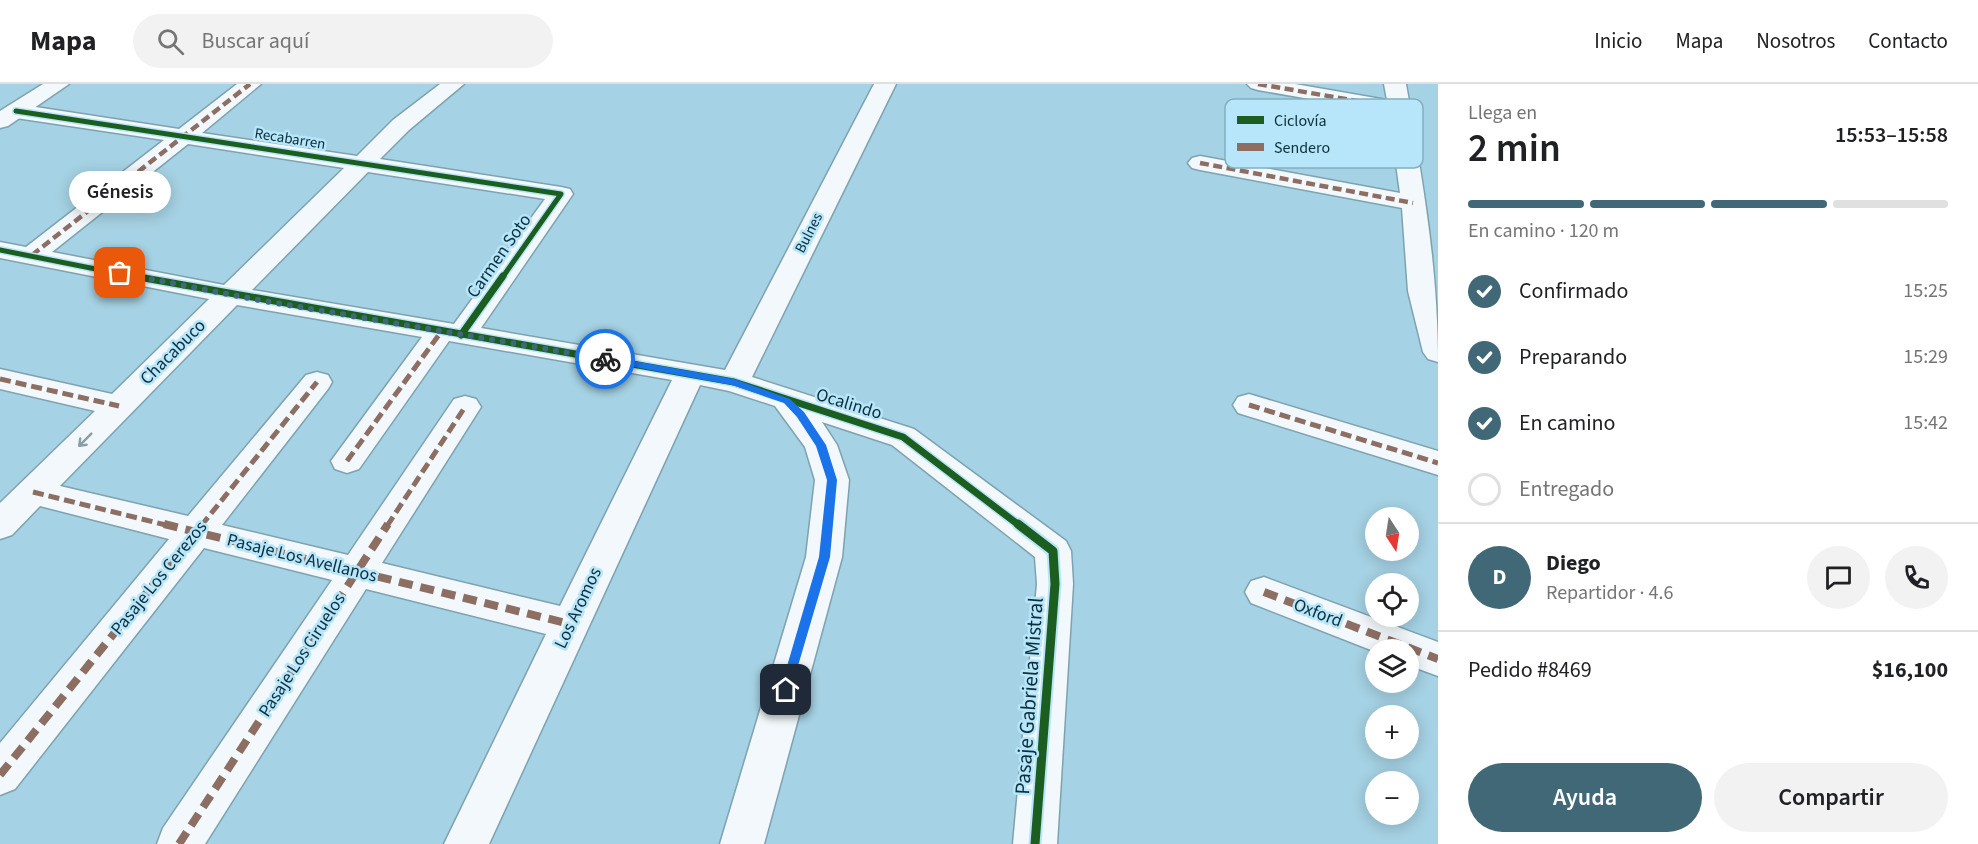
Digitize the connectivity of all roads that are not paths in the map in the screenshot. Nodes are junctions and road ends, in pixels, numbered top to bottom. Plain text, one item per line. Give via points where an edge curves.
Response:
1 (58, 84) edge
2 (250, 84) edge
3 (453, 84) edge
4 (885, 84) edge
5 (1258, 84) edge
6 (1397, 96) edge
7 (8, 116) edge
8 (184, 136) junction
9 (1200, 163) dead end
10 (363, 164) junction
11 (1225, 168) edge
12 (1227, 168) edge
13 (1408, 168) edge
14 (561, 194) joint
15 (1413, 203) junction
16 (1429, 240) edge
17 (0, 250) edge
18 (32, 255) junction
19 (230, 295) junction
20 (451, 334) junction
21 (1438, 352) edge
22 (690, 373) junction
23 (0, 379) edge
24 (317, 382) dead end
25 (734, 382) junction
26 (787, 401) junction
27 (1249, 405) dead end
28 (119, 406) junction
29 (465, 406) dead end
30 (347, 461) dead end
31 (1438, 463) edge
32 (33, 492) junction
33 (0, 525) edge
34 (195, 532) junction
35 (1053, 551) joint
36 (357, 571) junction
37 (1264, 592) dead end
38 (570, 624) junction
39 (1438, 659) edge
40 (0, 775) edge
41 (178, 844) edge
42 (466, 844) edge
43 (742, 844) edge
44 (1035, 844) edge

1 - 7 street
2 - 8 street
3 - 10 street, Chacabuco via 401,125
4 - 25 street, Bulnes
5 - 6 street
7 - 8 street, Recabarren
8 - 10 street, Recabarren
8 - 18 street
9 - 11 street
10 - 14 street, Recabarren
10 - 19 street, Chacabuco
12 - 15 street
13 - 15 street
14 - 20 street, Carmen Soto
15 - 16 street
16 - 21 street via 1422,291
17 - 18 street, Ocalindo
18 - 19 street, Ocalindo
19 - 20 street, Ocalindo
19 - 28 street, Chacabuco
20 - 22 street, Ocalindo
20 - 30 street, Carmen Soto
22 - 25 street, Ocalindo
22 - 38 street, Los Aromos
23 - 28 street
24 - 34 street, Pasaje Los Cerezos
25 - 26 street, Ocalindo
26 - 35 street, Ocalindo via 903,436
26 - 43 street via 801,414 821,445 832,480 824,557
27 - 31 street
28 -> 32 street, Chacabuco
29 - 36 street, Pasaje Los Ciruelos
32 - 33 street, Chacabuco
32 - 34 street, Pasaje Los Avellanos
34 - 36 street, Pasaje Los Avellanos
34 - 40 street, Pasaje Los Cerezos
35 - 44 street, Pasaje Gabriela Mistral via 1055,584
36 - 38 street, Pasaje Los Avellanos
36 - 41 street, Pasaje Los Ciruelos
37 - 39 street, Oxford
38 - 42 street, Los Aromos

